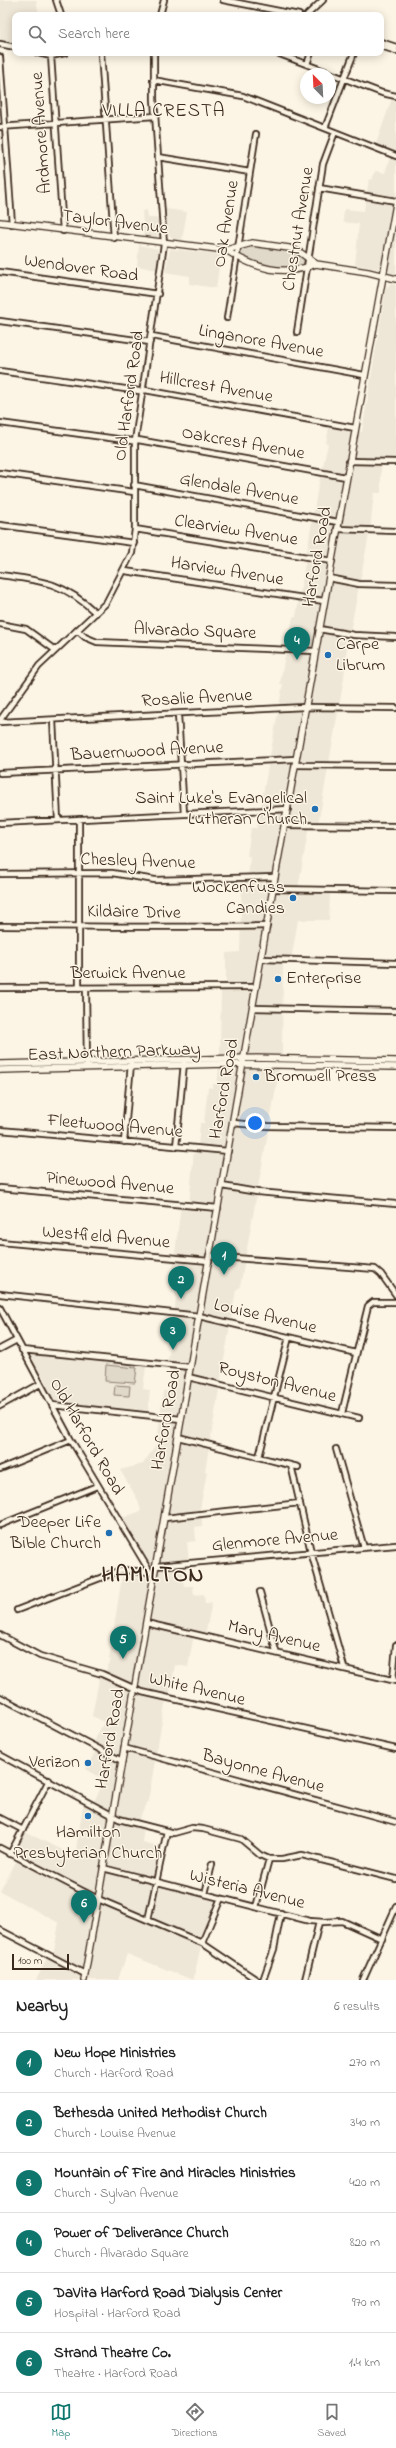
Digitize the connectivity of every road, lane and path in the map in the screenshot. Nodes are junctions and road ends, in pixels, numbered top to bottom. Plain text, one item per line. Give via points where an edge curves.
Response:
1 (56, 0) edge
2 (164, 0) edge
3 (223, 0) edge
4 (323, 0) edge
5 (60, 12) edge
6 (161, 12) edge
7 (284, 12) edge
8 (310, 12) edge
9 (384, 43) edge
10 (0, 44) edge
11 (12, 46) edge
12 (384, 47) edge
13 (396, 47) edge
14 (396, 51) edge
15 (50, 56) edge
16 (101, 56) edge
17 (154, 56) edge
18 (285, 56) edge
19 (310, 56) edge
20 (353, 56) edge
21 (0, 57) edge
22 (307, 64) junction
23 (344, 79) junction
24 (153, 80) junction
25 (396, 96) edge
26 (155, 116) junction
27 (106, 120) junction
28 (55, 123) junction
29 (2, 127) edge
30 (325, 128) junction
31 (335, 132) junction
32 (256, 134) dead end
33 (396, 156) edge
34 (158, 158) junction
35 (250, 172) junction
36 (319, 188) junction
37 (396, 201) edge
38 (396, 204) edge
39 (0, 222) edge
40 (394, 222) edge
41 (12, 224) junction
42 (63, 231) junction
43 (114, 238) junction
44 (164, 244) junction
45 (238, 247) junction
46 (226, 250) junction
47 (236, 257) junction
48 (309, 258) junction
49 (316, 264) junction
50 (307, 267) junction
51 (0, 272) edge
52 (382, 275) junction
53 (396, 279) edge
54 (158, 294) junction
55 (227, 318) dead end
56 (0, 321) edge
57 (297, 332) dead end
58 (152, 336) junction
59 (150, 342) junction
60 (0, 371) edge
61 (364, 376) junction
62 (142, 391) junction
63 (0, 423) edge
64 (355, 428) junction
65 (135, 441) junction
66 (349, 461) junction
67 (396, 462) edge
68 (0, 473) edge
69 (346, 477) junction
70 (134, 485) junction
71 (134, 492) junction
72 (338, 522) junction
73 (0, 525) edge
74 (135, 529) junction
75 (337, 529) junction
76 (396, 530) edge
77 (134, 543) junction
78 (332, 561) junction
79 (125, 571) junction
80 (0, 575) edge
81 (329, 578) junction
82 (396, 585) edge
83 (324, 601) junction
84 (96, 613) junction
85 (2, 624) edge
86 (0, 629) edge
87 (77, 630) junction
88 (319, 630) junction
89 (396, 637) edge
90 (55, 650) junction
91 (315, 651) junction
92 (306, 707) junction
93 (396, 708) edge
94 (178, 714) junction
95 (53, 720) junction
96 (0, 721) edge
97 (296, 759) junction
98 (181, 764) junction
99 (295, 765) junction
100 (396, 766) edge
101 (56, 770) junction
102 (0, 772) edge
103 (288, 809) junction
104 (184, 814) junction
105 (79, 819) junction
106 (58, 820) junction
107 (0, 823) edge
108 (285, 825) junction
109 (396, 826) edge
110 (0, 874) edge
111 (79, 874) junction
112 (275, 877) junction
113 (273, 889) junction
114 (396, 891) edge
115 (0, 926) edge
116 (79, 926) junction
117 (267, 926) junction
118 (262, 959) junction
119 (396, 963) edge
120 (0, 988) edge
121 (79, 988) junction
122 (86, 988) junction
123 (256, 988) junction
124 (253, 1008) junction
125 (396, 1011) edge
126 (244, 1061) junction
127 (396, 1061) edge
128 (184, 1062) junction
129 (340, 1063) junction
130 (0, 1064) edge
131 (131, 1064) junction
132 (87, 1066) junction
133 (396, 1067) edge
134 (0, 1070) edge
135 (233, 1123) junction
136 (396, 1128) edge
137 (0, 1130) edge
138 (124, 1142) junction
139 (176, 1147) junction
140 (228, 1151) junction
141 (222, 1186) junction
142 (0, 1188) edge
143 (396, 1204) edge
144 (218, 1208) junction
145 (0, 1242) edge
146 (209, 1258) junction
147 (0, 1294) edge
148 (396, 1295) edge
149 (396, 1302) edge
150 (0, 1308) edge
151 (199, 1316) junction
152 (289, 1337) junction
153 (17, 1340) junction
154 (0, 1349) edge
155 (22, 1350) junction
156 (356, 1354) junction
157 (190, 1367) junction
158 (188, 1376) junction
159 (40, 1384) junction
160 (275, 1397) junction
161 (52, 1405) junction
162 (0, 1406) edge
163 (342, 1413) junction
164 (359, 1418) dead end
165 (181, 1419) junction
166 (178, 1436) junction
167 (71, 1440) junction
168 (336, 1449) dead end
169 (259, 1457) junction
170 (291, 1465) junction
171 (298, 1467) dead end
172 (0, 1469) edge
173 (97, 1486) junction
174 (300, 1503) junction
175 (165, 1518) junction
176 (0, 1525) edge
177 (396, 1545) edge
178 (364, 1548) junction
179 (311, 1552) junction
180 (156, 1566) junction
181 (152, 1573) junction
182 (260, 1592) dead end
183 (17, 1610) dead end
184 (146, 1622) junction
185 (0, 1635) edge
186 (396, 1645) edge
187 (276, 1652) junction
188 (344, 1667) junction
189 (394, 1680) edge
190 (134, 1689) junction
191 (0, 1697) edge
192 (124, 1748) junction
193 (396, 1749) edge
194 (0, 1754) edge
195 (122, 1761) junction
196 (49, 1780) junction
197 (112, 1814) junction
198 (0, 1818) edge
199 (396, 1822) edge
200 (23, 1830) junction
201 (167, 1831) junction
202 (0, 1848) edge
203 (10, 1854) junction
204 (269, 1859) junction
205 (212, 1864) dead end
206 (103, 1868) junction
207 (396, 1879) edge
208 (156, 1882) junction
209 (205, 1894) junction
210 (221, 1898) junction
211 (98, 1899) junction
212 (256, 1907) junction
213 (396, 1907) edge
214 (281, 1913) junction
215 (148, 1920) junction
216 (319, 1922) junction
217 (0, 1930) edge
218 (382, 1939) junction
219 (202, 1943) junction
220 (85, 1977) edge
221 (257, 1980) edge
222 (263, 1980) edge
223 (305, 1980) edge
224 (363, 1980) edge

1 - 5 street
2 - 6 street
3 - 7 street
4 - 8 street
9 - 13 street
10 - 11 street
12 - 14 street
15 - 28 street, Ardmore Avenue
16 - 27 street
17 - 24 street, Old Harford Road
18 - 22 street
19 - 22 street
20 - 23 street
21 - 29 street
22 - 23 street
23 - 25 street
23 - 30 street
24 - 26 street, Old Harford Road
24 - 30 street via 243,96
26 - 27 street
26 - 34 street, Old Harford Road
27 - 28 street
27 - 43 street
28 - 29 street
28 - 42 street, Ardmore Avenue
29 - 41 street
30 - 31 street
31 - 33 street
31 - 36 street, Chestnut Avenue via 325,156
32 - 35 street, Oak Avenue
34 - 35 street
34 - 44 street, Old Harford Road
35 - 45 street, Oak Avenue
36 - 37 street
36 - 48 street, Chestnut Avenue
38 - 40 main road, Harford Road
39 - 41 main road, Taylor Avenue
40 - 52 main road, Harford Road
41 - 42 main road, Taylor Avenue
42 - 43 main road, Taylor Avenue
43 - 44 main road, Taylor Avenue
44 - 46 main road, Taylor Avenue
44 - 54 street, Old Harford Road
45 - 46 main road, Taylor Avenue
45 - 47 street, Oak Avenue
45 - 48 main road, Taylor Avenue via 252,243 289,248
46 - 47 main road, Taylor Avenue
47 - 50 main road, Taylor Avenue via 252,266 285,271
47 - 55 street, Oak Avenue
48 - 49 main road, Taylor Avenue
48 - 50 street, Chestnut Avenue
49 - 50 main road, Taylor Avenue
49 - 52 main road, Taylor Avenue
50 - 57 street, Chestnut Avenue
51 - 54 street, Wendover Road
52 - 53 main road, Taylor Avenue
52 - 61 main road, Harford Road
54 - 58 street, Old Harford Road
56 - 59 street
58 - 59 street, Old Harford Road
58 - 61 street, Linganore Avenue
59 - 62 street, Old Harford Road
60 - 62 street, Hillcrest Avenue
61 - 64 main road, Harford Road
62 - 64 street, Hillcrest Avenue
62 - 65 street, Old Harford Road
63 - 65 street, Oakcrest Avenue
64 - 66 main road, Harford Road
65 - 69 street, Oakcrest Avenue
65 - 70 street, Old Harford Road
66 - 67 street
66 - 69 main road, Harford Road
68 - 71 street
69 - 72 main road, Harford Road
70 - 71 street, Old Harford Road
70 - 72 street, Glendale Avenue
71 - 74 street, Old Harford Road
72 - 75 main road, Harford Road
73 - 77 street
74 - 77 street, Old Harford Road
74 - 78 street, Clearview Avenue
75 - 76 street
75 - 78 main road, Harford Road
77 - 79 street, Old Harford Road
78 - 81 main road, Harford Road
79 - 83 street, Harview Avenue
79 - 84 street, Old Harford Road via 109,598
80 - 84 street via 57,585 77,596
81 - 82 street via 359,584
81 - 83 main road, Harford Road
83 - 88 main road, Harford Road
84 - 87 street, Old Harford Road
85 - 86 street
85 - 90 street via 26,629
87 - 90 street, Old Harford Road
87 - 91 street, Alvarado Square via 88,639 102,642
88 - 89 street
88 - 91 main road, Harford Road
90 - 96 street, Old Harford Road via 30,676
91 - 92 main road, Harford Road
92 - 93 street, Rosalie Avenue
92 - 94 street, Rosalie Avenue
92 - 97 main road, Harford Road
94 - 95 street, Rosalie Avenue
94 - 98 street
95 - 96 street, Rosalie Avenue
95 - 101 street
97 - 98 street, Bauernwood Avenue
97 - 99 main road, Harford Road
98 - 101 street, Bauernwood Avenue
98 - 104 street
99 - 100 street
99 - 103 main road, Harford Road
101 - 102 street, Bauernwood Avenue
101 - 106 street
103 - 104 street
103 - 108 main road, Harford Road
104 - 105 street
105 - 106 street
105 - 111 street
106 - 107 street
108 - 109 street
108 - 112 main road, Harford Road
110 - 111 street, Chesley Avenue
111 - 112 street, Chesley Avenue via 112,873 155,880
111 - 116 street
112 - 113 main road, Harford Road
113 - 114 street
113 - 117 main road, Harford Road
115 - 116 street, Kildaire Drive
116 - 117 street, Kildaire Drive
116 - 121 street
117 - 118 main road, Harford Road
118 - 119 street
118 - 123 main road, Harford Road
120 - 121 street, Berwick Avenue
121 - 122 street, Berwick Avenue
122 - 123 street, Berwick Avenue
122 - 132 street
123 - 124 main road, Harford Road
124 - 125 street
124 - 126 main road, Harford Road
126 - 128 main road, East Northern Parkway
126 - 129 main road, East Northern Parkway
126 - 135 main road, Harford Road
127 - 129 main road, East Northern Parkway
128 - 131 main road, East Northern Parkway
128 - 139 street
129 - 133 main road, East Northern Parkway
130 - 132 main road, East Northern Parkway
131 - 132 main road, East Northern Parkway
131 - 138 street
132 - 134 main road, East Northern Parkway
135 - 136 street
135 - 140 main road, Harford Road
137 - 138 street, Fleetwood Avenue
138 - 139 street, Fleetwood Avenue
139 - 140 street, Fleetwood Avenue
140 - 141 main road, Harford Road
141 - 143 street via 257,1192
141 - 144 main road, Harford Road
142 - 144 street, Pinewood Avenue
144 - 146 main road, Harford Road
145 - 146 street, Westfield Avenue
146 - 148 street, Westfield Avenue via 372,1269 379,1271
146 - 151 main road, Harford Road
147 - 151 street, Louise Avenue
149 - 156 street via 373,1302 367,1308
150 - 153 street, Old Harford Road
151 - 152 street, Louise Avenue
151 - 157 main road, Harford Road
152 - 156 street, Louise Avenue
152 - 160 street
153 - 154 street
153 - 155 street, Old Harford Road
155 - 157 street
155 - 159 street, Old Harford Road
156 - 163 street
157 - 158 main road, Harford Road
158 - 160 street, Royston Avenue
158 - 165 main road, Harford Road
159 - 161 street, Old Harford Road
159 - 162 street
160 - 163 street, Royston Avenue
160 - 169 street
161 - 165 street
161 - 167 street, Old Harford Road
163 - 164 street, Royston Avenue
165 - 166 main road, Harford Road
166 - 169 street
166 - 175 main road, Harford Road
167 - 172 street
167 - 173 street, Old Harford Road
168 - 178 street
169 - 170 street
170 - 171 street
170 - 174 street
173 - 176 street
173 - 181 street, Old Harford Road
174 - 175 street
174 - 179 street
175 - 180 main road, Harford Road
177 - 178 street, Glenmore Avenue
178 - 179 street, Glenmore Avenue
179 - 180 street, Glenmore Avenue
179 - 188 street
180 - 181 main road, Harford Road
181 - 183 street via 121,1570
181 - 184 main road, Harford Road
182 - 187 street
184 - 187 street, Mary Avenue
184 - 190 main road, Harford Road
185 - 190 street, White Avenue via 40,1656 102,1674
186 - 189 street
187 - 188 street, Mary Avenue
188 - 189 street, Mary Avenue
190 - 192 main road, Harford Road
190 - 193 street, White Avenue
191 - 195 street
192 - 195 main road, Harford Road
192 - 199 street, Bayonne Avenue
194 - 196 street
195 - 197 main road, Harford Road
196 - 197 street
196 - 200 street
197 - 201 street via 119,1819
197 - 206 main road, Harford Road
198 - 200 street
200 - 203 street
201 - 204 street via 180,1833 195,1828 237,1837
201 - 208 street
202 - 203 street
203 - 211 street
204 - 207 street via 302,1855
204 - 212 street
205 - 209 street
206 - 208 street, Wisteria Avenue
206 - 211 main road, Harford Road
208 - 209 street, Wisteria Avenue
208 - 215 street
209 - 210 street, Wisteria Avenue
210 - 212 street, Wisteria Avenue
210 - 219 street
211 - 215 street
211 - 220 main road, Harford Road
212 - 214 street, Wisteria Avenue
213 - 218 street
214 - 216 street, Wisteria Avenue
214 - 222 street via 274,1949
215 - 219 street
216 - 218 street, Wisteria Avenue via 342,1921
216 - 223 street
217 - 220 street
218 - 224 street
219 - 221 street

